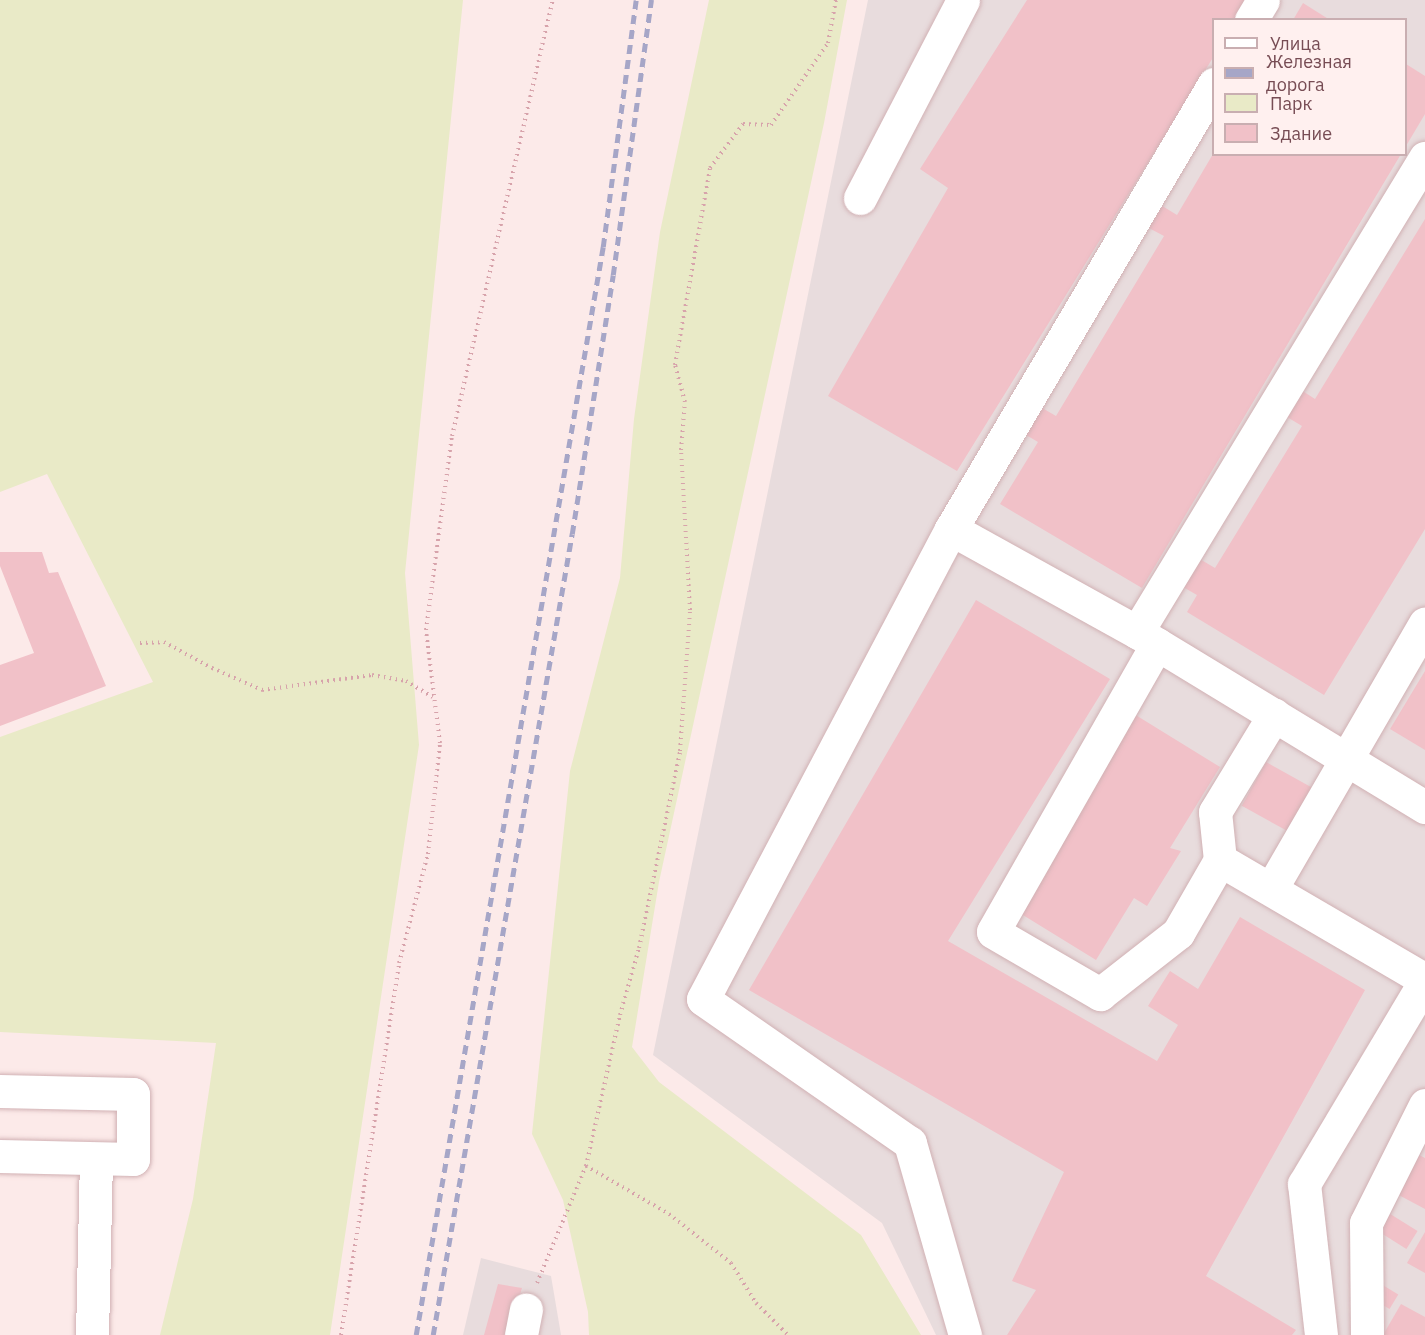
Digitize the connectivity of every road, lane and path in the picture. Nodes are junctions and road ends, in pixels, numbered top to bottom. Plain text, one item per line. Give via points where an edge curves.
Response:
1 (553, 0) edge
2 (836, 0) edge
3 (963, 0) edge
4 (1263, 0) edge
5 (1252, 18) edge
6 (1212, 87) edge
7 (1425, 158) edge
8 (860, 198) dead end
9 (951, 529) junction
10 (1425, 623) edge
11 (1147, 638) junction
12 (140, 644) dead end
13 (434, 697) junction
14 (1274, 715) junction
15 (1347, 759) junction
16 (1425, 807) edge
17 (1220, 860) junction
18 (1271, 889) junction
19 (1425, 981) edge
20 (0, 1091) edge
21 (1422, 1118) edge
22 (0, 1156) edge
23 (96, 1159) junction
24 (586, 1166) junction
25 (523, 1322) edge
26 (92, 1335) edge
27 (341, 1335) edge
28 (788, 1335) edge
29 (965, 1335) edge
30 (1321, 1335) edge
31 (1367, 1335) edge

1 - 13 path via 452,436 426,630
2 - 24 path via 828,43 771,125 743,124 710,168 675,365 686,402 681,450 690,610 680,751 639,948
3 - 8 lane
4 - 5 lane
6 - 9 lane
7 - 11 lane
9 - 11 lane
9 - 29 lane via 703,999 910,1143
10 - 15 lane
11 - 14 lane
11 - 17 lane via 993,932 1100,994 1178,933
12 - 13 path via 164,642 261,690 372,675 406,681
13 - 27 path via 440,743 428,854 399,963
14 - 15 lane
14 - 17 lane via 1215,812
15 - 16 lane
15 - 18 lane
17 - 18 lane
18 - 19 lane
19 - 30 lane via 1304,1184
20 - 23 lane via 133,1094 133,1159
21 - 31 lane via 1366,1223
22 - 23 lane
23 - 26 lane
24 - 25 path
24 - 28 path via 669,1214 731,1263 756,1304

